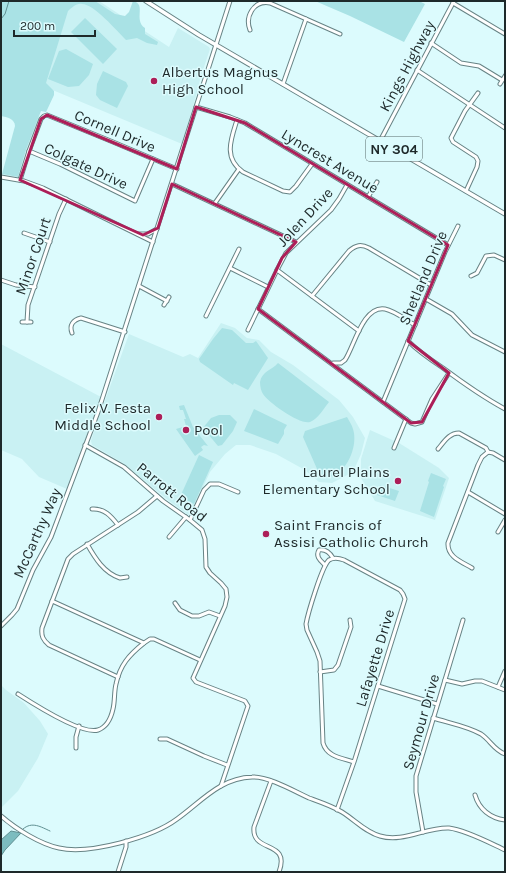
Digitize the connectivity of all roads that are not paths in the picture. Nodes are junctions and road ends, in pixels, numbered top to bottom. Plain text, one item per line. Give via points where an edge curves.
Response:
1 (146, 1) edge
2 (230, 1) edge
3 (454, 2) edge
4 (306, 19) junction
5 (250, 30) dead end
6 (340, 34) dead end
7 (505, 34) edge
8 (431, 44) junction
9 (216, 45) junction
10 (417, 70) junction
11 (505, 76) edge
12 (502, 80) junction
13 (283, 84) junction
14 (500, 84) dead end
15 (478, 93) dead end
16 (470, 104) junction
17 (196, 107) junction
18 (237, 120) junction
19 (505, 128) edge
20 (380, 140) junction
21 (28, 151) junction
22 (153, 159) junction
23 (312, 164) junction
24 (177, 169) junction
25 (239, 169) junction
26 (1, 177) edge
27 (20, 180) junction
28 (377, 182) dead end
29 (172, 184) junction
30 (347, 185) junction
31 (466, 191) junction
32 (368, 197) junction
33 (66, 199) junction
34 (215, 203) junction
35 (505, 214) edge
36 (458, 226) dead end
37 (158, 228) junction
38 (24, 234) dead end
39 (135, 234) junction
40 (50, 242) junction
41 (153, 242) junction
42 (296, 242) junction
43 (448, 245) junction
44 (239, 249) dead end
45 (505, 260) edge
46 (230, 268) junction
47 (276, 270) junction
48 (471, 276) dead end
49 (1, 280) edge
50 (431, 285) junction
51 (139, 286) junction
52 (35, 287) junction
53 (268, 287) junction
54 (312, 296) junction
55 (169, 297) dead end
56 (426, 299) junction
57 (166, 301) junction
58 (164, 305) dead end
59 (258, 309) junction
60 (206, 316) dead end
61 (22, 322) dead end
62 (27, 322) junction
63 (31, 322) dead end
64 (415, 325) junction
65 (248, 330) dead end
66 (359, 331) junction
67 (125, 332) junction
68 (72, 333) dead end
69 (408, 341) junction
70 (505, 352) edge
71 (331, 363) junction
72 (449, 373) junction
73 (383, 402) junction
74 (505, 409) edge
75 (406, 419) junction
76 (85, 445) junction
77 (394, 448) dead end
78 (438, 449) dead end
79 (488, 452) junction
80 (505, 460) edge
81 (238, 492) dead end
82 (468, 492) junction
83 (157, 496) junction
84 (92, 509) dead end
85 (505, 514) edge
86 (186, 517) junction
87 (190, 520) junction
88 (505, 520) edge
89 (118, 525) junction
90 (498, 532) dead end
91 (170, 538) dead end
92 (87, 544) junction
93 (333, 558) junction
94 (325, 565) junction
95 (472, 568) dead end
96 (127, 576) dead end
97 (52, 601) junction
98 (175, 603) dead end
99 (220, 616) junction
100 (350, 620) dead end
101 (463, 620) dead end
102 (2, 624) edge
103 (144, 642) junction
104 (200, 660) junction
105 (505, 671) edge
106 (320, 672) junction
107 (118, 677) junction
108 (445, 680) junction
109 (378, 686) junction
110 (498, 687) junction
111 (505, 690) edge
112 (18, 694) dead end
113 (437, 704) junction
114 (433, 718) junction
115 (79, 726) junction
116 (160, 739) dead end
117 (76, 748) dead end
118 (505, 754) edge
119 (354, 762) junction
120 (227, 764) junction
121 (271, 781) junction
122 (221, 786) junction
123 (475, 795) dead end
124 (337, 810) junction
125 (1, 816) edge
126 (505, 820) edge
127 (423, 832) junction
128 (126, 841) junction
129 (505, 850) edge
130 (118, 871) edge
131 (122, 872) edge
132 (279, 872) edge

1 - 9 main road, NY 304
2 - 9 street
3 - 7 street
3 - 8 street, Kings Highway
4 - 5 street via 268,2 261,2 252,9 248,22
4 - 6 street
4 - 13 street
8 - 10 street, Kings Highway
8 - 12 street via 461,63 479,66
9 - 13 main road, NY 304
9 - 17 street
10 - 16 street
10 - 20 street, Kings Highway
11 - 12 street
12 - 14 street
13 - 20 main road, NY 304
15 - 16 street
16 - 19 street
16 - 31 street via 451,138 478,161
17 - 18 street, Lyncrest Avenue
17 - 24 street
18 - 23 street, Lyncrest Avenue
18 - 25 street via 229,148
20 - 31 main road, NY 304
21 - 22 street, Cornell Drive via 41,119 49,116
21 - 22 street, Colgate Drive via 135,201
21 - 27 street
22 - 24 street, Cornell Drive
23 - 25 street via 290,192
23 - 30 street, Lyncrest Avenue
24 - 29 street
25 - 34 street
26 - 27 street
27 - 33 street
28 - 32 street
29 - 34 street
29 - 37 street
30 - 32 street, Lyncrest Avenue
30 - 42 street, Jolen Drive via 330,210
31 - 35 main road, NY 304
32 - 43 street, Lyncrest Avenue
33 - 39 street
33 - 40 street, Minor Court
34 - 42 street
36 - 43 street, Shetland Drive
37 - 39 street via 150,234
37 - 41 street
38 - 40 street
39 - 41 street
40 - 52 street, Minor Court
41 - 51 street
42 - 47 street, Jolen Drive
43 - 50 street, Shetland Drive
44 - 46 street
45 - 48 street via 494,255 486,256 477,273
46 - 53 street
46 - 60 street
47 - 53 street, Jolen Drive
47 - 54 street
49 - 52 street
50 - 54 street via 369,248 359,245 349,251
50 - 56 street, Shetland Drive
51 - 57 street
51 - 67 street
52 - 62 street, Minor Court
53 - 59 street, Jolen Drive
54 - 66 street
55 - 57 street
56 - 64 street, Shetland Drive
56 - 70 street via 452,314 472,335
57 - 58 street
59 - 65 street, Jolen Drive
59 - 71 street
61 - 62 street
62 - 63 street
64 - 66 street via 381,308 371,313
64 - 69 street, Shetland Drive
66 - 71 street via 345,360 341,363
67 - 68 street via 81,318 72,324
67 - 76 street
69 - 72 street, Shetland Drive
69 - 73 street
71 - 73 street
72 - 74 street, Shetland Drive
72 - 75 street via 432,399 422,422 415,424
73 - 75 street
75 - 77 street
76 - 83 street, Parrott Road via 124,467
76 - 102 street, McCarthy Way via 51,537 32,570 17,609
78 - 79 street via 450,435 459,433 486,448
79 - 80 street
79 - 82 street via 482,457
81 - 87 street via 219,484 210,484 204,490
82 - 85 street
82 - 95 street via 448,549 450,554
83 - 86 street, Parrott Road
83 - 89 street
84 - 89 street via 102,510
86 - 87 street, Parrott Road
86 - 91 street
87 - 99 street, Parrott Road via 204,534 207,569 227,592 227,600
88 - 90 street
89 - 92 street
92 - 96 street via 101,566 120,578
92 - 97 street via 68,560
93 - 94 street
93 - 94 street via 327,552 319,550 318,557
93 - 109 street, Lafayette Drive via 344,560 403,594 403,606
94 - 106 street via 306,624 318,652
97 - 103 street
97 - 107 street via 42,628 41,635 44,640 54,648
98 - 99 street via 180,610 192,616 209,612
99 - 104 street, Parrott Road
100 - 106 street via 351,627 338,665 334,670
101 - 108 street, Seymour Drive
103 - 104 street via 155,640
103 - 107 street via 125,660
104 - 120 street, Parrott Road via 193,676 194,680 247,703 247,711
105 - 110 street
106 - 119 street via 325,749 334,756
107 - 115 street via 107,724 96,731
108 - 110 street via 462,684 482,681
108 - 113 street, Seymour Drive
109 - 113 street
109 - 119 street, Lafayette Drive
110 - 111 street
112 - 115 street via 56,717
113 - 114 street, Seymour Drive
114 - 118 street via 475,731
114 - 127 street, Seymour Drive via 416,776
115 - 117 street
116 - 120 street
119 - 124 street, Lafayette Drive
120 - 122 street, Parrott Road
121 - 122 street via 251,777
121 - 124 street
121 - 132 street via 254,832 258,841 280,855 282,864
122 - 128 street via 206,794 170,824
123 - 126 street via 481,808
124 - 127 street via 380,836 400,838
125 - 128 street via 33,837 58,848 92,848
127 - 129 street via 450,828
128 - 130 street
130 - 131 street

